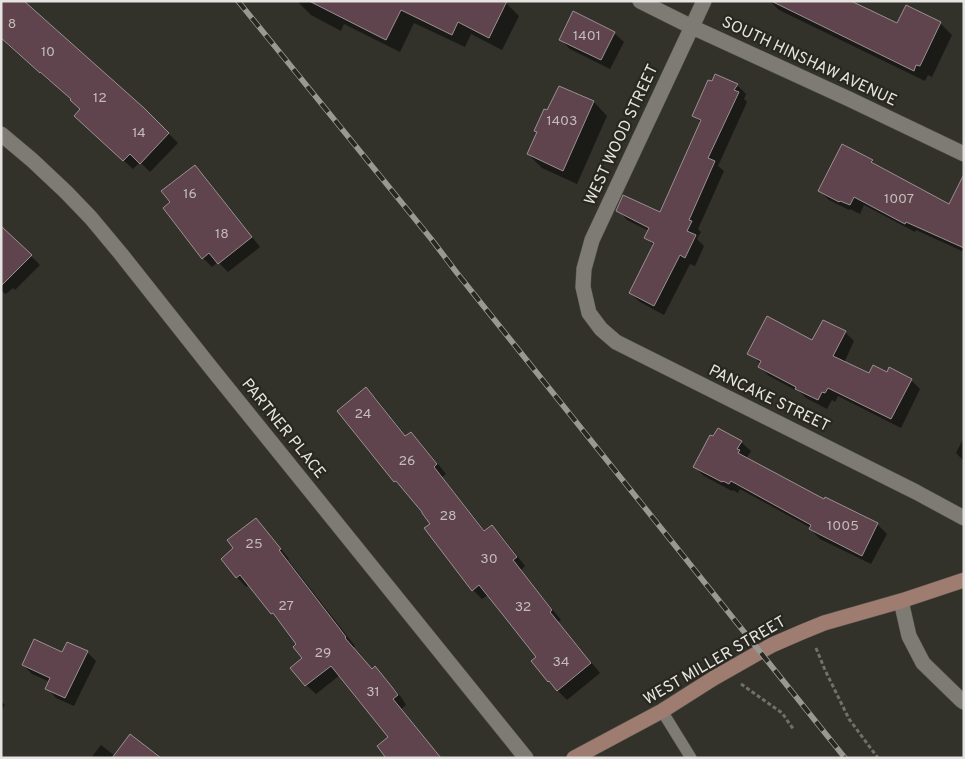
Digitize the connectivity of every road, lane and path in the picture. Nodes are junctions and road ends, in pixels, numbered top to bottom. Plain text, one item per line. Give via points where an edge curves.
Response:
1 (640, 1) edge
2 (704, 1) edge
3 (692, 27) junction
4 (1, 134) edge
5 (964, 154) edge
6 (583, 288) joint
7 (964, 518) edge
8 (964, 580) edge
9 (900, 601) junction
10 (809, 629) junction
11 (725, 672) junction
12 (964, 702) edge
13 (662, 712) junction
14 (794, 730) dead end
15 (526, 758) edge
16 (574, 758) edge
17 (691, 758) edge
18 (878, 758) edge

1 - 3 street, SOUTH HINSHAW AVENUE
2 - 3 street, WEST WOOD STREET
3 - 5 street, SOUTH HINSHAW AVENUE
3 - 6 street, WEST WOOD STREET via 592,240 584,269
4 - 15 street, PARTNER PLACE via 91,218
6 - 7 street, PANCAKE STREET via 589,313 616,342
8 - 9 street, WEST MILLER STREET
9 - 10 street, WEST MILLER STREET
9 - 12 street via 908,636 923,663
10 - 11 street, WEST MILLER STREET via 772,645
10 - 18 path via 849,719
11 - 13 street, WEST MILLER STREET
11 - 14 path via 782,714
13 - 16 street, WEST MILLER STREET
13 - 17 lane

